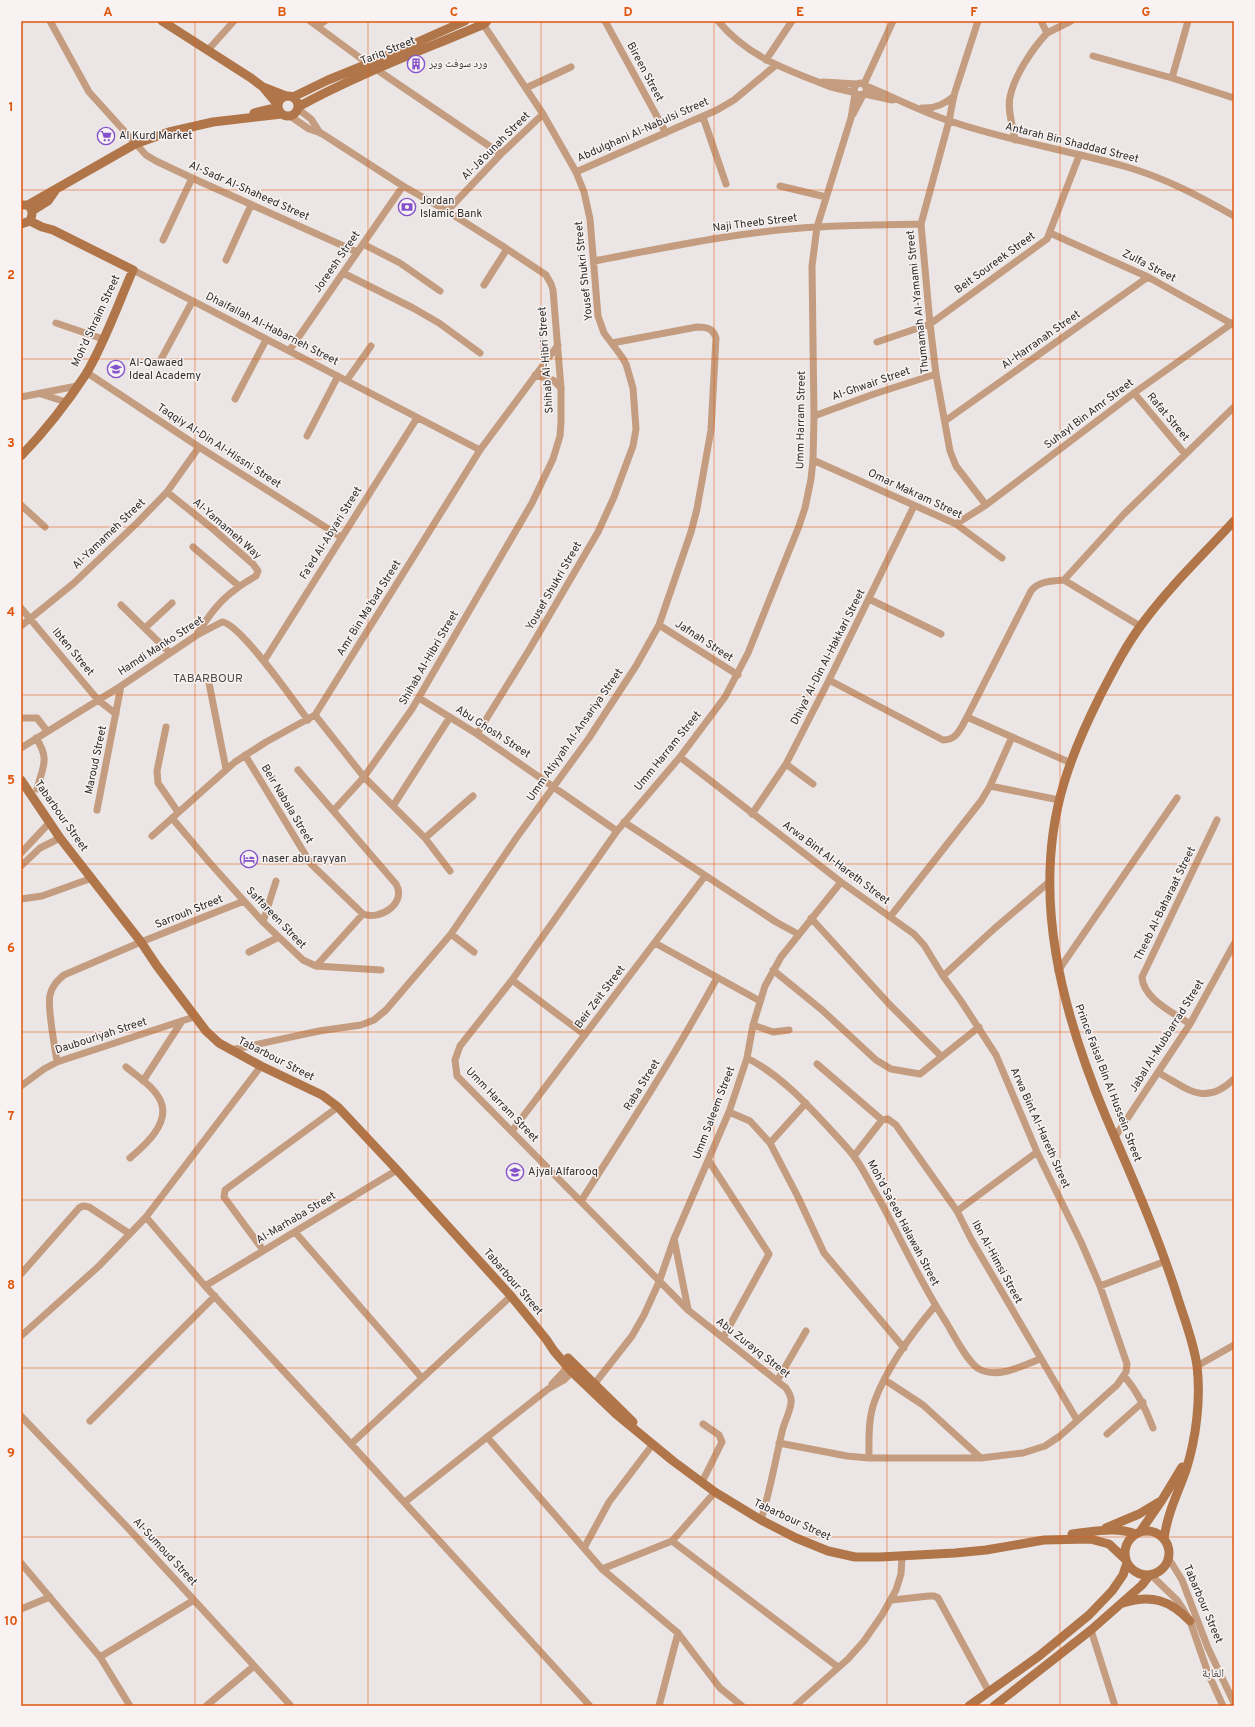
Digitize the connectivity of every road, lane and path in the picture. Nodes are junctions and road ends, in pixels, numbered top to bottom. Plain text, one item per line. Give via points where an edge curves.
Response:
1 (50, 21) edge
2 (162, 21) edge
3 (234, 21) edge
4 (310, 21) edge
5 (325, 21) edge
6 (465, 21) edge
7 (605, 21) edge
8 (718, 21) edge
9 (792, 21) edge
10 (893, 21) edge
11 (978, 21) edge
12 (1041, 21) edge
13 (1071, 21) edge
14 (1188, 21) edge
15 (484, 22) edge
16 (318, 26) junction
17 (1047, 33) junction
18 (208, 50) junction
19 (1092, 56) dead end
20 (766, 60) junction
21 (367, 63) junction
22 (776, 65) junction
23 (571, 67) dead end
24 (377, 69) junction
25 (1172, 78) junction
26 (819, 81) junction
27 (862, 85) junction
28 (263, 87) junction
29 (526, 88) junction
30 (855, 93) junction
31 (864, 94) junction
32 (954, 95) junction
33 (290, 97) junction
34 (1234, 98) edge
35 (900, 101) junction
36 (298, 108) junction
37 (918, 108) junction
38 (282, 110) junction
39 (544, 114) junction
40 (703, 117) junction
41 (851, 118) junction
42 (949, 121) junction
43 (320, 133) junction
44 (666, 133) junction
45 (1015, 140) junction
46 (135, 144) junction
47 (501, 154) junction
48 (1079, 156) junction
49 (576, 172) junction
50 (192, 178) junction
51 (726, 184) dead end
52 (403, 186) junction
53 (780, 186) dead end
54 (826, 197) junction
55 (251, 205) junction
56 (29, 211) edge
57 (447, 211) junction
58 (1234, 216) edge
59 (21, 224) edge
60 (921, 224) junction
61 (817, 227) junction
62 (1050, 233) junction
63 (163, 240) dead end
64 (363, 244) junction
65 (507, 249) junction
66 (357, 252) junction
67 (226, 260) dead end
68 (594, 262) junction
69 (133, 270) junction
70 (343, 273) junction
71 (1148, 277) junction
72 (484, 286) dead end
73 (440, 291) dead end
74 (192, 302) junction
75 (56, 323) dead end
76 (930, 324) junction
77 (1233, 324) edge
78 (103, 339) junction
79 (266, 340) junction
80 (876, 342) dead end
81 (612, 343) junction
82 (558, 345) junction
83 (371, 346) dead end
84 (288, 351) junction
85 (480, 353) dead end
86 (159, 363) dead end
87 (86, 372) junction
88 (936, 374) junction
89 (536, 375) junction
90 (338, 376) junction
91 (347, 380) junction
92 (77, 386) junction
93 (561, 388) junction
94 (1134, 393) junction
95 (40, 394) junction
96 (21, 397) edge
97 (235, 399) dead end
98 (66, 402) junction
99 (1234, 407) edge
100 (814, 416) junction
101 (416, 418) junction
102 (946, 421) junction
103 (307, 436) dead end
104 (199, 447) junction
105 (480, 450) junction
106 (1185, 454) junction
107 (21, 456) edge
108 (813, 460) junction
109 (167, 492) junction
110 (21, 505) edge
111 (986, 505) junction
112 (914, 506) junction
113 (1234, 521) edge
114 (956, 524) junction
115 (46, 527) dead end
116 (341, 537) junction
117 (193, 546) dead end
118 (1002, 558) dead end
119 (1064, 580) junction
120 (239, 586) junction
121 (869, 599) junction
122 (172, 603) dead end
123 (121, 605) dead end
124 (21, 608) edge
125 (30, 618) junction
126 (659, 625) junction
127 (21, 626) edge
128 (1140, 626) junction
129 (145, 628) junction
130 (940, 634) dead end
131 (197, 635) junction
132 (170, 653) junction
133 (264, 660) junction
134 (738, 675) junction
135 (829, 680) junction
136 (209, 683) dead end
137 (121, 686) junction
138 (419, 698) junction
139 (98, 700) junction
140 (116, 714) junction
141 (315, 715) junction
142 (450, 717) junction
143 (967, 717) junction
144 (21, 718) edge
145 (308, 720) junction
146 (166, 727) dead end
147 (47, 731) junction
148 (477, 734) junction
149 (1012, 737) junction
150 (36, 738) junction
151 (21, 748) edge
152 (245, 756) junction
153 (680, 757) junction
154 (1071, 763) junction
155 (786, 764) junction
156 (226, 769) junction
157 (298, 770) dead end
158 (364, 777) junction
159 (21, 780) edge
160 (813, 784) dead end
161 (554, 786) junction
162 (990, 786) junction
163 (37, 789) dead end
164 (473, 796) dead end
165 (1177, 798) dead end
166 (1059, 800) junction
167 (394, 806) junction
168 (97, 810) dead end
169 (334, 810) junction
170 (178, 812) junction
171 (752, 814) junction
172 (172, 818) junction
173 (1217, 820) dead end
174 (50, 822) junction
175 (624, 822) junction
176 (617, 831) junction
177 (152, 836) dead end
178 (60, 838) junction
179 (426, 838) junction
180 (21, 853) edge
181 (21, 866) edge
182 (450, 871) dead end
183 (705, 876) junction
184 (92, 878) junction
185 (276, 881) dead end
186 (841, 882) junction
187 (1048, 883) junction
188 (21, 899) edge
189 (244, 902) junction
190 (363, 914) junction
191 (890, 917) junction
192 (811, 918) junction
193 (263, 922) junction
194 (451, 934) junction
195 (798, 934) junction
196 (277, 938) junction
197 (142, 942) junction
198 (655, 943) junction
199 (1234, 944) edge
200 (249, 952) dead end
201 (474, 952) dead end
202 (316, 966) junction
203 (381, 970) dead end
204 (773, 970) junction
205 (1058, 971) junction
206 (943, 976) junction
207 (717, 978) junction
208 (512, 980) junction
209 (760, 1001) junction
210 (194, 1017) junction
211 (182, 1021) junction
212 (1190, 1024) junction
213 (753, 1025) junction
214 (979, 1027) junction
215 (789, 1030) dead end
216 (585, 1035) junction
217 (231, 1050) junction
218 (941, 1056) junction
219 (747, 1058) junction
220 (57, 1062) junction
221 (817, 1064) dead end
222 (261, 1066) junction
223 (126, 1067) dead end
224 (1159, 1072) junction
225 (1234, 1080) edge
226 (144, 1081) junction
227 (21, 1086) edge
228 (806, 1103) junction
229 (338, 1107) junction
230 (729, 1112) junction
231 (882, 1120) junction
232 (512, 1131) junction
233 (1115, 1137) junction
234 (770, 1143) junction
235 (1037, 1152) junction
236 (854, 1156) junction
237 (130, 1158) dead end
238 (708, 1161) junction
239 (397, 1170) junction
240 (581, 1201) junction
241 (957, 1211) junction
242 (146, 1217) junction
243 (295, 1232) junction
244 (130, 1234) junction
245 (674, 1239) junction
246 (263, 1250) junction
247 (1166, 1261) junction
248 (21, 1274) edge
249 (659, 1282) junction
250 (206, 1286) junction
251 (1100, 1286) junction
252 (215, 1296) junction
253 (511, 1296) junction
254 (935, 1306) junction
255 (688, 1310) junction
256 (806, 1331) dead end
257 (21, 1336) edge
258 (722, 1338) junction
259 (1234, 1345) edge
260 (904, 1348) junction
261 (1040, 1359) junction
262 (1197, 1366) junction
263 (572, 1367) junction
264 (1124, 1376) junction
265 (422, 1378) junction
266 (885, 1380) junction
267 (777, 1381) junction
268 (594, 1388) junction
269 (1143, 1402) junction
270 (21, 1416) edge
271 (1077, 1420) junction
272 (90, 1421) dead end
273 (702, 1424) dead end
274 (1153, 1428) dead end
275 (1108, 1434) dead end
276 (487, 1438) junction
277 (650, 1441) junction
278 (779, 1443) junction
279 (351, 1444) junction
280 (869, 1458) junction
281 (981, 1458) junction
282 (1189, 1458) junction
283 (702, 1482) junction
284 (715, 1492) junction
285 (1162, 1500) junction
286 (405, 1502) junction
287 (761, 1520) junction
288 (1100, 1530) junction
289 (1138, 1533) junction
290 (1164, 1539) junction
291 (1044, 1540) junction
292 (672, 1541) junction
293 (584, 1548) junction
294 (902, 1556) junction
295 (1169, 1559) junction
296 (1126, 1561) junction
297 (21, 1564) edge
298 (602, 1569) junction
299 (1150, 1575) junction
300 (50, 1597) junction
301 (194, 1600) junction
302 (892, 1600) junction
303 (1120, 1604) junction
304 (21, 1609) edge
305 (1190, 1621) junction
306 (1091, 1630) junction
307 (678, 1633) junction
308 (100, 1657) junction
309 (254, 1666) junction
310 (838, 1667) junction
311 (989, 1692) junction
312 (1234, 1703) edge
313 (130, 1706) edge
314 (206, 1706) edge
315 (290, 1706) edge
316 (590, 1706) edge
317 (659, 1706) edge
318 (742, 1706) edge
319 (795, 1706) edge
320 (969, 1706) edge
321 (994, 1706) edge
322 (1115, 1706) edge
323 (1223, 1706) edge

1 - 46 street, Al-Sadr Al-Shaheed Street via 89,92
2 - 18 street
3 - 18 street
4 - 16 street
5 - 16 street
6 - 21 street, Tariq Street
7 - 44 street, Bireen Street
8 - 20 street, Antarah Bin Shaddad Street via 734,39
9 - 20 street
10 - 27 street
11 - 32 street, Thumamah Al-Yamami Street
12 - 17 street
13 - 17 street
14 - 25 street
15 - 24 street, Tariq Street
15 - 29 street, Yousef Shukri Street
16 - 21 street
17 - 45 street via 1034,48 1011,92 1010,105
18 - 28 street
19 - 25 street
20 - 22 street, Antarah Bin Shaddad Street
21 - 24 street
21 - 33 street, Tariq Street
22 - 26 street, Antarah Bin Shaddad Street
22 - 40 street, Abdulghani Al-Nabulsi Street via 734,100
23 - 29 street
24 - 36 street, Tariq Street via 334,87
24 - 47 street
25 - 34 street
26 - 27 street, Antarah Bin Shaddad Street
26 - 30 street, Antarah Bin Shaddad Street
27 - 30 street, Umm Harram Street via 854,88
27 - 31 street via 866,92
27 - 35 street, Antarah Bin Shaddad Street
28 - 33 street
28 - 38 street
29 - 39 street, Yousef Shukri Street
30 - 31 street, Antarah Bin Shaddad Street
30 - 41 street, Umm Harram Street
31 - 35 street, Antarah Bin Shaddad Street
31 - 41 street, Umm Harram Street
32 - 37 street via 934,108
32 - 42 street, Thumamah Al-Yamami Street
33 - 36 street via 297,101
33 - 38 street via 281,99
35 - 37 street, Antarah Bin Shaddad Street
36 - 38 street via 294,115
36 - 43 street, Shihab Al-Hibri Street via 311,118
37 - 42 street, Antarah Bin Shaddad Street
38 - 43 street, Shihab Al-Hibri Street via 309,129
38 - 46 street via 191,126
39 - 47 street, Al-Ja’ounah Street
39 - 49 street, Yousef Shukri Street
40 - 44 street, Abdulghani Al-Nabulsi Street
40 - 51 street
41 - 54 street, Umm Harram Street
42 - 45 street, Antarah Bin Shaddad Street
42 - 60 street, Thumamah Al-Yamami Street
43 - 52 street, Shihab Al-Hibri Street
44 - 49 street, Abdulghani Al-Nabulsi Street
45 - 48 street, Antarah Bin Shaddad Street
46 - 50 street, Al-Sadr Al-Shaheed Street via 156,161
46 - 56 street via 56,191 48,202
47 - 57 street, Al-Ja’ounah Street
48 - 58 street, Antarah Bin Shaddad Street via 1126,167 1158,178 1188,190
48 - 62 street, Beit Soureek Street
49 - 68 street, Yousef Shukri Street via 589,211
50 - 55 street, Al-Sadr Al-Shaheed Street
50 - 63 street
52 - 57 street, Shihab Al-Hibri Street
52 - 64 street, Joreesh Street
53 - 54 street
54 - 61 street, Umm Harram Street
55 - 66 street, Al-Sadr Al-Shaheed Street
55 - 67 street
56 - 59 street
56 - 69 street, Dhaifallah Al-Habarneh Street via 54,230
57 - 65 street, Shihab Al-Hibri Street
60 - 61 street, Naji Theeb Street
60 - 76 street, Thumamah Al-Yamami Street
61 - 68 street, Naji Theeb Street via 692,243
61 - 100 street, Umm Harram Street via 812,266
62 - 71 street, Zulfa Street
62 - 76 street, Beit Soureek Street via 1045,240
64 - 66 street, Joreesh Street
64 - 73 street via 400,263
65 - 72 street
65 - 82 street, Shihab Al-Hibri Street via 549,279
66 - 70 street, Joreesh Street
68 - 81 street, Yousef Shukri Street via 598,316 602,329
69 - 74 street, Dhaifallah Al-Habarneh Street
69 - 78 street, Moh'd Shraim Street
70 - 84 street, Joreesh Street
70 - 85 street via 438,323
71 - 77 street, Zulfa Street
71 - 102 street, Al-Harranah Street
74 - 79 street, Dhaifallah Al-Habarneh Street
74 - 86 street
75 - 78 street
76 - 80 street, Beit Soureek Street
76 - 88 street, Thumamah Al-Yamami Street
77 - 94 street, Suhayl Bin Amr Street
78 - 87 street, Moh'd Shraim Street
79 - 84 street, Dhaifallah Al-Habarneh Street
79 - 97 street
81 - 126 street, Umm Atiyyah Al-Ansariya Street via 697,327 708,328 716,338 711,430 697,509
81 - 148 street, Yousef Shukri Street via 626,364 633,388 636,429 634,446 598,532
82 - 89 street, Amr Bin Ma’bad Street
82 - 93 street, Shihab Al-Hibri Street
83 - 91 street
84 - 90 street, Dhaifallah Al-Habarneh Street
87 - 92 street, Moh'd Shraim Street
87 - 104 street, Taqqiy Al-Din Al-Hissni Street
88 - 100 street, Al-Ghwair Street
88 - 102 street, Thumamah Al-Yamami Street
89 - 93 street via 554,380
89 - 105 street, Amr Bin Ma’bad Street
90 - 91 street, Dhaifallah Al-Habarneh Street
90 - 103 street
91 - 101 street, Dhaifallah Al-Habarneh Street
92 - 95 street
92 - 98 street, Moh'd Shraim Street
93 - 138 street, Shihab Al-Hibri Street via 560,436 548,471 509,545
94 - 106 street, Rafat Street
94 - 111 street, Suhayl Bin Amr Street
95 - 96 street
95 - 98 street
98 - 107 street, Moh'd Shraim Street
99 - 106 street
100 - 108 street, Umm Harram Street
101 - 105 street, Dhaifallah Al-Habarneh Street
101 - 116 street, Fa’ed Al-Abyari Street
102 - 111 street, Thumamah Al-Yamami Street via 954,462
104 - 109 street, Al-Yamameh Street
104 - 116 street, Taqqiy Al-Din Al-Hissni Street
105 - 141 street, Amr Bin Ma’bad Street
106 - 119 street via 1124,514
108 - 112 street, Omar Makram Street
108 - 134 street, Umm Harram Street via 808,494 799,526
109 - 120 street, Al-Yamameh Way via 256,568 256,576
109 - 125 street, Al-Yamameh Street via 74,583
110 - 115 street
111 - 114 street, Suhayl Bin Amr Street
112 - 114 street, Omar Makram Street
112 - 121 street, Dhiya’ Al-Din Al-Hakkari Street
113 - 128 street, Prince Faisal Bin Al Hussein Street
114 - 118 street, Omar Makram Street
116 - 133 street, Fa’ed Al-Abyari Street
117 - 120 street
119 - 128 street
119 - 143 street via 1040,584 1033,588
120 - 131 street, Al-Yamameh Way via 218,604
121 - 130 street
121 - 135 street, Dhiya’ Al-Din Al-Hakkari Street
122 - 129 street
123 - 129 street
124 - 125 street, Ibten Street
125 - 127 street, Al-Yamameh Street
125 - 139 street, Ibten Street
126 - 134 street, Jafnah Street
126 - 161 street, Umm Atiyyah Al-Ansariya Street via 610,708
128 - 154 street, Prince Faisal Bin Al Hussein Street via 1108,680
129 - 132 street
131 - 132 street, Hamdi Manko Street
131 - 133 street, Hamdi Manko Street via 219,622 226,622 232,625
132 - 137 street, Hamdi Manko Street
133 - 145 street, Hamdi Manko Street
134 - 153 street, Umm Harram Street via 725,697
135 - 143 street via 943,740 955,737
135 - 155 street, Dhiya’ Al-Din Al-Hakkari Street
136 - 156 street
137 - 139 street, Hamdi Manko Street
137 - 140 street, Maroud Street
138 - 142 street, Abu Ghosh Street
138 - 158 street, Shihab Al-Hibri Street
139 - 140 street, Maroud Street
139 - 147 street, Hamdi Manko Street
140 - 168 street, Maroud Street
141 - 145 street, Amr Bin Ma’bad Street
141 - 158 street
142 - 148 street, Abu Ghosh Street
142 - 167 street
143 - 149 street
144 - 147 street via 37,718
145 - 152 street, Amr Bin Ma’bad Street
146 - 170 street via 157,771 158,783
147 - 150 street, Hamdi Manko Street
148 - 161 street, Abu Ghosh Street
149 - 154 street
149 - 162 street
150 - 151 street, Hamdi Manko Street
150 - 163 street via 43,749 45,760
152 - 156 street, Amr Bin Ma’bad Street
152 - 190 street, Beir Nabala Street via 311,864
153 - 171 street, Arwa Bint Al-Hareth Street
153 - 175 street, Umm Harram Street
154 - 166 street, Prince Faisal Bin Al Hussein Street
155 - 160 street
155 - 171 street, Dhiya’ Al-Din Al-Hakkari Street
156 - 170 street, Amr Bin Ma’bad Street
157 - 169 street
158 - 167 street
158 - 169 street
159 - 174 street, Tabarbour Street
161 - 176 street, Abu Ghosh Street
161 - 194 street, Umm Atiyyah Al-Ansariya Street
162 - 166 street
162 - 191 street via 969,818
164 - 179 street
165 - 205 street
166 - 187 street, Prince Faisal Bin Al Hussein Street
167 - 179 street
169 - 190 street via 394,880 398,889 397,899 388,910 375,916
170 - 172 street, Amr Bin Ma’bad Street
171 - 186 street, Arwa Bint Al-Hareth Street
172 - 177 street, Amr Bin Ma’bad Street
172 - 189 street, Saffareen Street
173 - 212 street, Theeb Al-Baharaat Street via 1142,977 1144,988 1153,998
174 - 178 street, Tabarbour Street
174 - 180 street
175 - 176 street, Umm Harram Street
175 - 183 street
176 - 208 street, Umm Harram Street
178 - 181 street via 40,848
178 - 184 street, Tabarbour Street
179 - 182 street
183 - 195 street
183 - 198 street, Beir Zeit Street
184 - 188 street via 42,896
184 - 197 street, Tabarbour Street
185 - 193 street
186 - 191 street, Arwa Bint Al-Hareth Street
186 - 192 street, Umm Saleem Street
187 - 205 street, Prince Faisal Bin Al Hussein Street
187 - 206 street
189 - 193 street, Saffareen Street
189 - 197 street, Sarrouh Street
190 - 202 street
191 - 206 street, Arwa Bint Al-Hareth Street via 919,939
192 - 195 street, Umm Saleem Street
192 - 218 street via 889,1004
193 - 196 street, Saffareen Street
194 - 201 street
194 - 217 street, Umm Atiyyah Al-Ansariya Street via 386,1010 374,1020 360,1025 312,1032
195 - 204 street, Umm Saleem Street
196 - 200 street
196 - 202 street, Saffareen Street via 303,960
197 - 210 street, Tabarbour Street
197 - 220 street, Sarrouh Street via 64,975 57,981 49,999
198 - 207 street
198 - 216 street, Beir Zeit Street
199 - 212 street, Jabal Al-Mubbarrad Street
202 - 203 street
204 - 209 street, Umm Saleem Street
204 - 218 street via 891,1069 916,1074 924,1071
205 - 233 street, Prince Faisal Bin Al Hussein Street via 1071,1021
206 - 214 street, Arwa Bint Al-Hareth Street
207 - 209 street
207 - 240 street, Raba Street via 649,1096
208 - 216 street
208 - 232 street, Umm Harram Street via 456,1052 455,1066 457,1076
209 - 213 street, Umm Saleem Street
210 - 211 street, Daubouriyah Street
210 - 217 street, Tabarbour Street via 214,1039
211 - 220 street, Daubouriyah Street
211 - 226 street
212 - 224 street, Jabal Al-Mubbarrad Street
213 - 215 street via 773,1032
213 - 219 street, Umm Saleem Street
214 - 218 street
214 - 235 street, Arwa Bint Al-Hareth Street via 996,1056
216 - 232 street, Beir Zeit Street
217 - 222 street, Tabarbour Street
219 - 228 street, Moh’d Sa’eeb Halawah Street via 775,1075
219 - 230 street, Umm Saleem Street
220 - 227 street, Daubouriyah Street
221 - 231 street
222 - 229 street, Tabarbour Street via 322,1095
222 - 242 street
223 - 226 street
224 - 225 street via 1199,1094 1218,1092
224 - 233 street, Jabal Al-Mubbarrad Street
226 - 237 street via 161,1102 160,1123 146,1145
228 - 234 street
228 - 236 street, Moh’d Sa’eeb Halawah Street
229 - 239 street, Tabarbour Street
229 - 246 street via 225,1190 224,1197
230 - 234 street via 750,1121
230 - 238 street, Umm Saleem Street
231 - 236 street
231 - 241 street, Ibn Al-Himsi Street via 888,1119 896,1125
232 - 240 street, Umm Harram Street
233 - 247 street, Prince Faisal Bin Al Hussein Street
234 - 260 street via 824,1253
235 - 241 street
235 - 251 street, Arwa Bint Al-Hareth Street
236 - 254 street, Moh’d Sa’eeb Halawah Street
238 - 245 street, Umm Saleem Street
238 - 258 street via 769,1254
239 - 243 street, Al-Marhaba Street
239 - 253 street, Tabarbour Street
240 - 249 street, Umm Harram Street
241 - 261 street, Ibn Al-Himsi Street
242 - 244 street
242 - 250 street
243 - 246 street, Al-Marhaba Street
243 - 265 street
244 - 248 street via 89,1207 83,1206
244 - 257 street via 79,1285
245 - 249 street, Umm Saleem Street
245 - 255 street
246 - 250 street, Al-Marhaba Street
247 - 251 street
247 - 262 street, Prince Faisal Bin Al Hussein Street
249 - 255 street, Abu Zurayq Street
249 - 268 street, Umm Saleem Street via 632,1336 609,1371
250 - 252 street
251 - 264 street, Arwa Bint Al-Hareth Street via 1126,1359 1127,1369
252 - 272 street
252 - 279 street
253 - 263 street, Tabarbour Street
253 - 265 street
254 - 260 street
254 - 261 street, Moh’d Sa’eeb Halawah Street via 977,1368 995,1373
255 - 258 street, Abu Zurayq Street
256 - 267 street
258 - 267 street, Abu Zurayq Street
259 - 262 street
260 - 266 street
261 - 271 street, Ibn Al-Himsi Street
262 - 282 street, Prince Faisal Bin Al Hussein Street via 1197,1408
263 - 268 street, Tabarbour Street
263 - 276 street
264 - 269 street
264 - 271 street
265 - 279 street
266 - 280 street via 872,1410
266 - 281 street via 923,1405
267 - 278 street, Abu Zurayq Street via 786,1388 791,1400
268 - 277 street, Tabarbour Street via 621,1409
269 - 274 street
269 - 275 street
270 - 301 street, Al-Sumoud Street
271 - 281 street via 1052,1442 1038,1449 1023,1454
273 - 283 street via 719,1435 722,1442
276 - 286 street
276 - 293 street
277 - 283 street, Tabarbour Street
277 - 293 street via 609,1502
278 - 280 street
278 - 287 street, Abu Zurayq Street
279 - 286 street
280 - 281 street
282 - 285 street, Prince Faisal Bin Al Hussein Street
282 - 290 street, Prince Faisal Bin Al Hussein Street via 1168,1517
283 - 284 street, Tabarbour Street
284 - 287 street, Tabarbour Street
284 - 292 street
285 - 288 street via 1133,1517
285 - 289 street, Prince Faisal Bin Al Hussein Street
286 - 316 street
287 - 294 street, Tabarbour Street via 810,1544 838,1554 867,1558
288 - 289 street, Tabarbour Street
288 - 291 street, Tabarbour Street
289 - 290 street via 1153,1532
289 - 296 street via 1127,1545
290 - 295 street via 1169,1548
291 - 294 street, Tabarbour Street via 977,1551
291 - 296 street, Tabarbour Street via 1096,1540 1113,1546
292 - 298 street
292 - 310 street
293 - 298 street
294 - 302 street via 899,1582
295 - 299 street via 1162,1570
295 - 312 street, Tabarbour Street via 1185,1587 1208,1648
296 - 299 street via 1136,1573
296 - 311 street via 1123,1575 1089,1615
297 - 300 street
298 - 307 street
299 - 303 street
299 - 305 street, Tabarbour Street via 1177,1600
300 - 304 street
300 - 308 street
301 - 308 street
301 - 309 street, Al-Sumoud Street
302 - 310 street via 864,1641
302 - 311 street via 929,1596 938,1598
303 - 305 street via 1138,1600 1158,1600 1179,1610
303 - 306 street
305 - 323 street, Tabarbour Street via 1208,1673
306 - 321 street
306 - 322 street
307 - 317 street
307 - 318 street via 720,1688
308 - 313 street
309 - 314 street
309 - 315 street, Al-Sumoud Street
310 - 319 street
311 - 320 street

